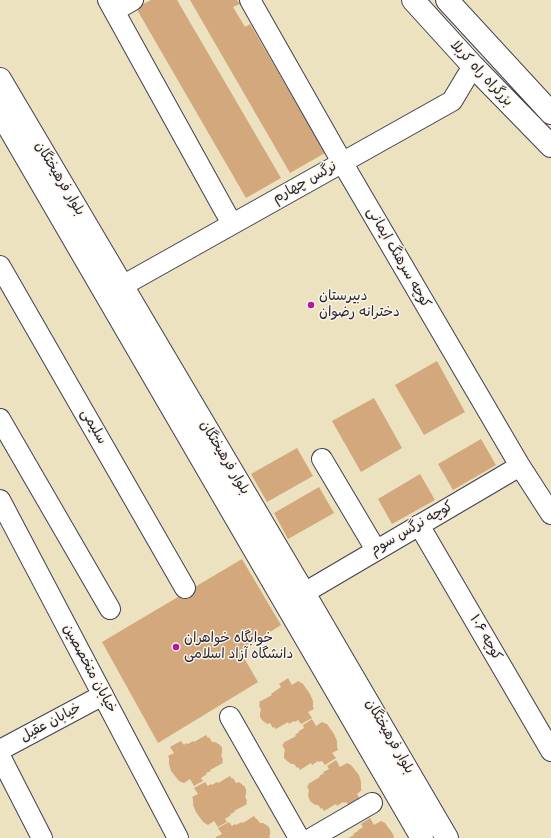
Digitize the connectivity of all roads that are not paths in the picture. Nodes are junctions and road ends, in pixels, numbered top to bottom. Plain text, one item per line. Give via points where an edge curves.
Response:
1 (133, 0) edge
2 (250, 0) edge
3 (413, 0) edge
4 (447, 0) edge
5 (111, 6) edge
6 (473, 66) junction
7 (0, 79) edge
8 (0, 112) edge
9 (551, 113) edge
10 (551, 146) edge
11 (342, 162) junction
12 (232, 224) junction
13 (0, 266) edge
14 (122, 286) junction
15 (7, 293) edge
16 (0, 419) edge
17 (322, 459) dead end
18 (520, 466) junction
19 (0, 500) edge
20 (551, 514) edge
21 (419, 525) junction
22 (376, 550) junction
23 (185, 588) dead end
24 (304, 593) junction
25 (110, 609) dead end
26 (103, 695) junction
27 (230, 717) dead end
28 (0, 750) edge
29 (551, 752) edge
30 (0, 756) edge
31 (372, 803) dead end
32 (42, 838) edge
33 (178, 838) edge
34 (299, 838) edge
35 (312, 838) edge
36 (422, 838) edge
37 (447, 838) edge

1 - 5 street
2 - 11 street, کوچه سرهنگ ایمانی
3 - 6 main road, بزرگراه راه کربلا
4 - 9 main road, بزرگراه راه کربلا
5 - 12 street
6 - 10 main road, بزرگراه راه کربلا
6 - 11 street, نرگس چهارم via 452,100
7 - 14 main road, بلوار فرهیختگان
8 - 36 main road, بلوار فرهیختگان
11 - 12 street, نرگس چهارم
11 - 18 street, کوچه سرهنگ ایمانی
12 - 14 street, نرگس چهارم
13 - 15 street, سلیمی
14 - 24 main road, بلوار فرهیختگان
15 - 23 street, سلیمی
16 - 25 street
17 - 22 street
18 - 20 street, کوچه سرهنگ ایمانی
18 - 21 street, کوچه نرگس سوم
19 - 26 street, خیابان متخصصین
21 - 22 street, کوچه نرگس سوم
21 - 29 street, کوچه ۱۰۶
22 - 24 street, کوچه نرگس سوم
24 - 37 main road, بلوار فرهیختگان
26 - 28 street, خیابان عقیل
26 - 33 street, خیابان متخصصین
27 - 34 street
30 - 32 street
31 - 35 street

